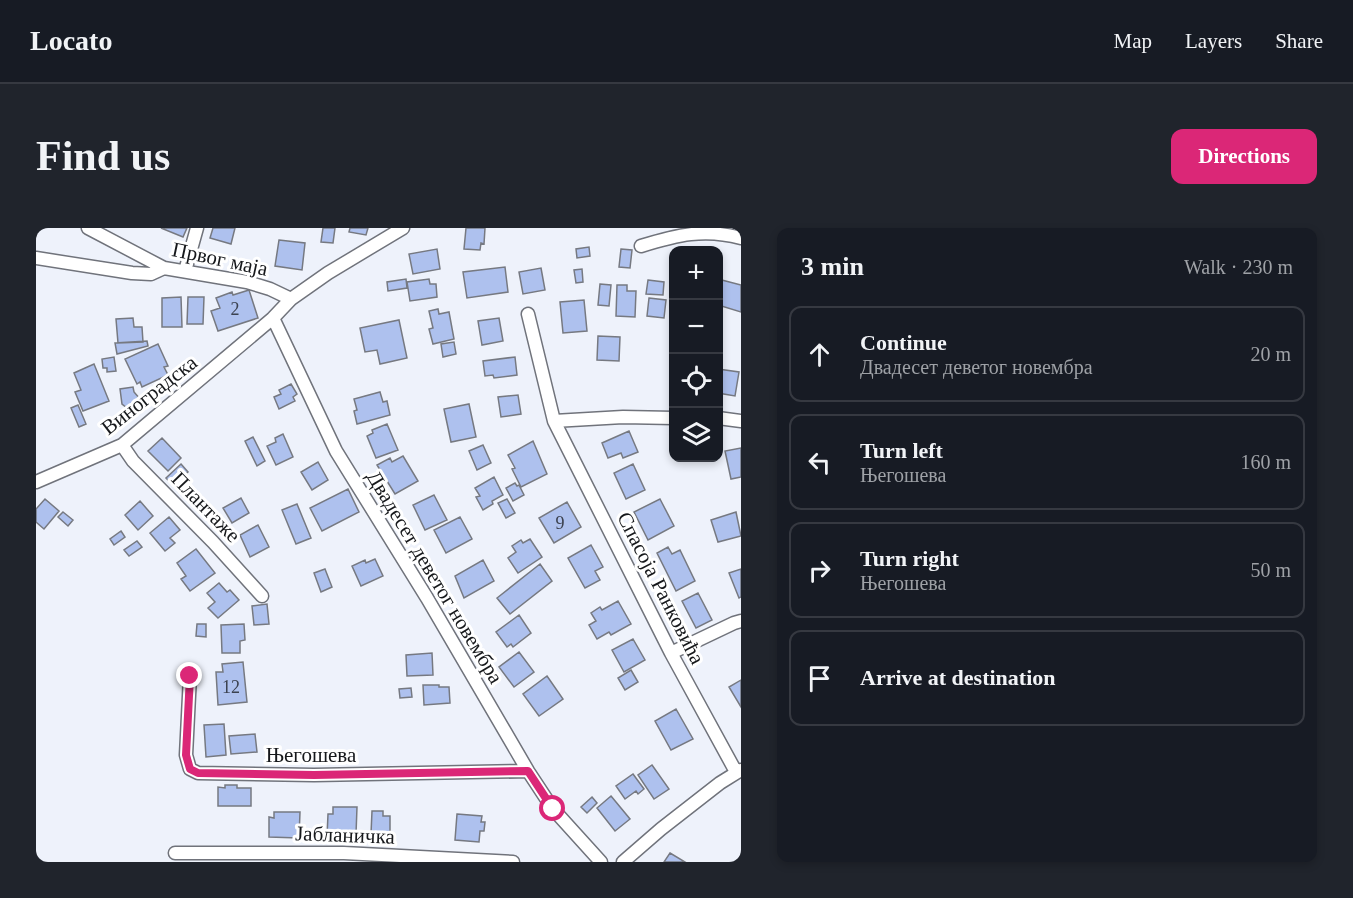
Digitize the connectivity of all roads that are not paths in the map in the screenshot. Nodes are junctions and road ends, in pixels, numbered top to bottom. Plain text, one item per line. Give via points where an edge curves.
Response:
1 (88, 228) edge
2 (197, 228) edge
3 (403, 228) edge
4 (741, 238) edge
5 (641, 246) dead end
6 (36, 258) edge
7 (164, 268) junction
8 (185, 271) junction
9 (291, 299) junction
10 (528, 314) dead end
11 (273, 318) junction
12 (669, 417) edge
13 (723, 419) edge
14 (554, 421) junction
15 (741, 421) edge
16 (122, 445) junction
17 (36, 482) edge
18 (262, 596) dead end
19 (741, 621) edge
20 (671, 653) junction
21 (190, 676) dead end
22 (528, 771) junction
23 (739, 771) edge
24 (175, 853) dead end
25 (599, 861) edge
26 (513, 862) edge
27 (623, 862) edge

1 - 7 street, Првог маја
2 - 8 street
3 - 9 street, Првог маја
4 - 5 street via 720,232 682,234
6 - 7 street via 132,273 151,274
7 - 8 street, Првог маја
8 - 9 street, Првог маја via 247,282
9 - 11 street
10 - 14 street, Спасоја Ранковића
11 - 16 street, Виноградска
11 - 22 street, Двадесет деветог новембра via 336,451
12 - 14 street
13 - 15 street
14 - 20 street, Спасоја Ранковића
16 - 17 street, Виноградска
16 - 18 street, Плантаже
19 - 20 street
20 - 23 street, Спасоја Ранковића
21 - 22 street, Његошева via 186,755 190,769 198,773
22 - 25 street, Двадесет деветог новембра via 553,809
23 - 27 street
24 - 26 street, Јабланичка via 344,853

